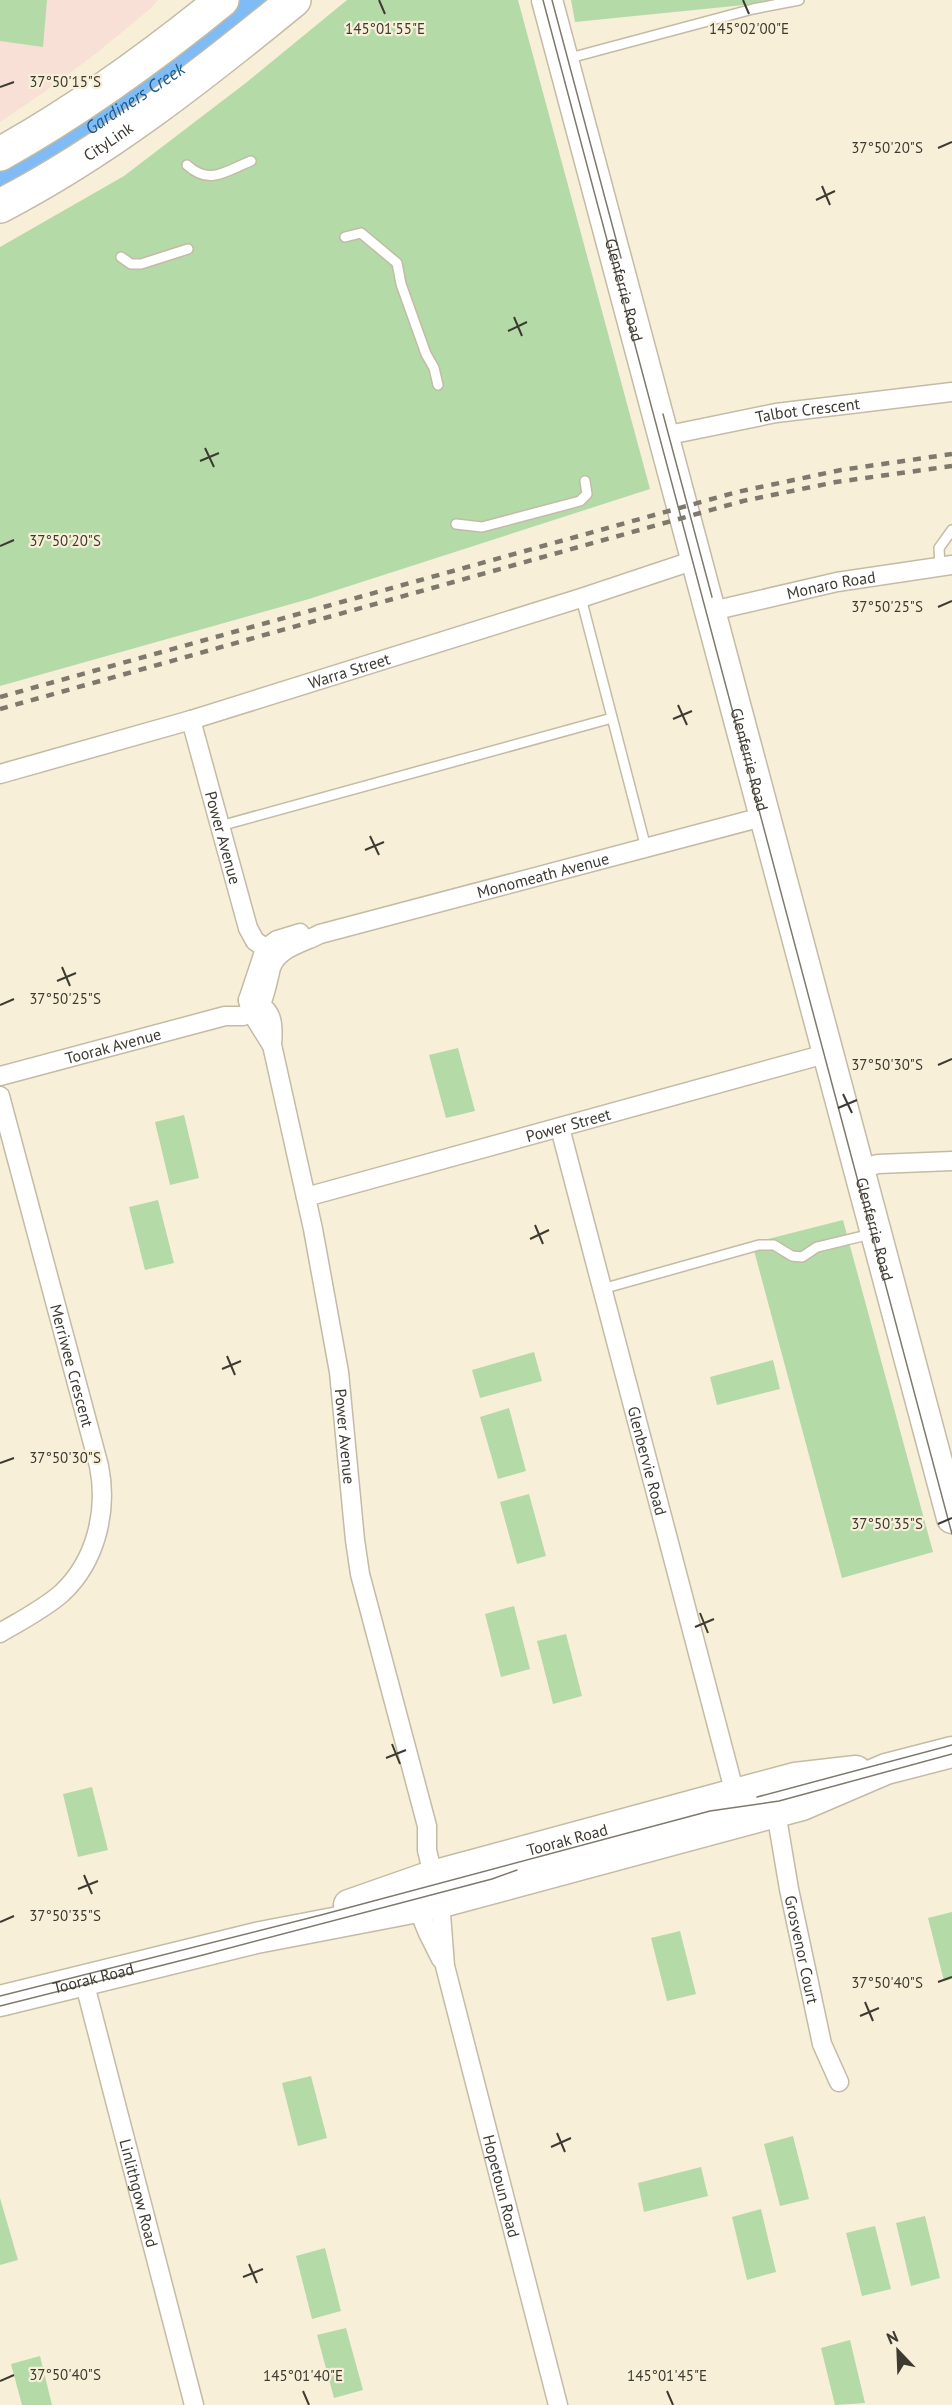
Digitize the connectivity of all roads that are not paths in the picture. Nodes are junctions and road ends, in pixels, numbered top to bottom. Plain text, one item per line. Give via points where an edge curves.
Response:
1 (222, 0) edge
2 (294, 0) edge
3 (547, 0) edge
4 (799, 0) edge
5 (563, 60) junction
6 (0, 154) edge
7 (251, 161) dead end
8 (187, 165) dead end
9 (0, 206) edge
10 (345, 237) dead end
11 (188, 249) dead end
12 (121, 257) dead end
13 (438, 385) dead end
14 (952, 392) edge
15 (664, 436) junction
16 (585, 482) dead end
17 (456, 524) dead end
18 (952, 530) edge
19 (698, 559) junction
20 (946, 565) edge
21 (581, 598) junction
22 (712, 611) junction
23 (612, 718) junction
24 (191, 720) junction
25 (0, 774) edge
26 (766, 816) junction
27 (220, 826) junction
28 (646, 848) junction
29 (271, 953) junction
30 (253, 1005) junction
31 (829, 1053) junction
32 (0, 1076) edge
33 (0, 1096) edge
34 (560, 1128) junction
35 (952, 1161) edge
36 (859, 1169) junction
37 (306, 1197) junction
38 (876, 1233) junction
39 (602, 1289) junction
40 (952, 1518) edge
41 (0, 1634) edge
42 (952, 1752) edge
43 (886, 1769) junction
44 (735, 1794) junction
45 (776, 1812) junction
46 (429, 1886) junction
47 (84, 1981) junction
48 (0, 2001) edge
49 (839, 2082) dead end
50 (194, 2405) edge
51 (558, 2405) edge

1 - 6 highway via 128,73
2 - 9 highway, CityLink via 153,111
3 - 5 main road, Glenferrie Road
4 - 5 lane
5 - 15 main road, Glenferrie Road
7 - 8 lane via 207,178
10 - 13 lane via 361,233 397,263
11 - 12 lane via 141,264 131,264
14 - 15 street, Talbot Crescent via 777,413
15 - 19 main road, Glenferrie Road
16 - 17 lane via 587,494 580,501 482,527
18 - 20 lane via 939,548
19 - 21 street, Warra Street
19 - 22 main road, Glenferrie Road
20 - 22 street, Monaro Road via 837,582
21 - 23 lane
21 - 24 street, Warra Street
22 - 26 main road, Glenferrie Road
23 - 27 lane
23 - 28 lane
24 - 25 street, Warra Street
24 - 27 street, Power Avenue
26 - 28 street, Monomeath Avenue
26 - 31 main road, Glenferrie Road
27 - 29 street, Power Avenue via 251,935
28 - 29 street, Monomeath Avenue via 320,934
29 - 30 street via 272,965
30 - 32 street, Toorak Avenue via 243,1016 225,1016
30 - 37 street, Power Avenue via 270,1017 272,1045
31 - 34 street, Power Street
31 - 36 main road, Glenferrie Road
33 - 41 street, Merriwee Crescent via 99,1466 102,1516 77,1576 60,1594
34 - 37 street, Power Street
34 - 39 street, Glenbervie Road
35 - 36 street via 878,1164
36 - 38 main road, Glenferrie Road
37 - 46 street, Power Avenue via 339,1372 356,1554 427,1826
38 - 39 lane via 817,1247 802,1257 792,1256 774,1245 759,1245
38 - 40 main road, Glenferrie Road
39 - 44 street, Glenbervie Road
42 - 43 main road, Toorak Road
43 - 44 main road, Toorak Road via 795,1778
43 - 45 main road, Toorak Road
44 - 46 main road, Toorak Road
45 - 46 main road, Toorak Road
45 - 49 street, Grosvenor Court via 822,2044
46 - 47 main road, Toorak Road via 256,1938
46 - 51 street, Hopetoun Road via 445,1966
47 - 48 main road, Toorak Road
47 - 50 street, Linlithgow Road

